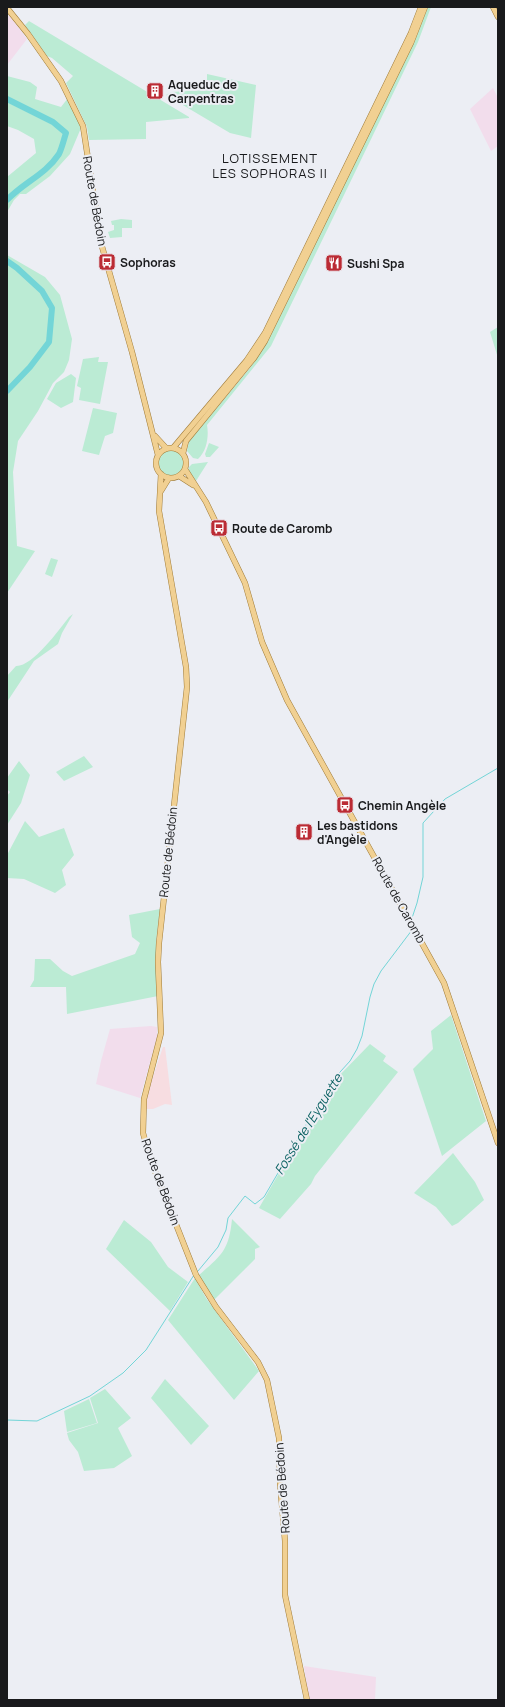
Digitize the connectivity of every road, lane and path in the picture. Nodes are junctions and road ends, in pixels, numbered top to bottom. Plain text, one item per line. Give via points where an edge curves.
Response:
1 (421, 7) edge
2 (425, 7) edge
3 (493, 7) edge
4 (8, 8) edge
5 (498, 17) edge
6 (152, 431) junction
7 (166, 448) junction
8 (173, 448) junction
9 (183, 453) junction
10 (158, 455) junction
11 (185, 469) junction
12 (161, 474) junction
13 (179, 476) junction
14 (169, 478) junction
15 (199, 492) junction
16 (159, 497) junction
17 (498, 1143) edge
18 (307, 1700) edge

1 - 8 main road via 411,33 265,333 248,360
2 - 9 main road via 411,44 269,335 254,358 186,441
3 - 5 main road
4 - 6 main road, Route de Bédoin via 61,81 83,126 101,243
6 - 7 main road, Route de Bédoin
6 - 10 main road, Route de Bédoin
7 - 8 main road
7 - 10 main road
8 - 9 main road
9 - 11 main road
10 - 12 main road via 156,463
11 - 13 main road
11 - 15 main road, Route de Caromb
12 - 14 main road
12 - 16 main road, Route de Bédoin
13 - 14 main road
13 - 15 main road
14 - 16 main road
15 - 17 main road, Route de Caromb via 245,582 262,642 288,700 444,982
16 - 18 main road, Route de Bédoin via 187,687 159,943 161,1032 144,1099 143,1133 150,1160 196,1275 216,1307 258,1362 267,1380 278,1438 287,1608

